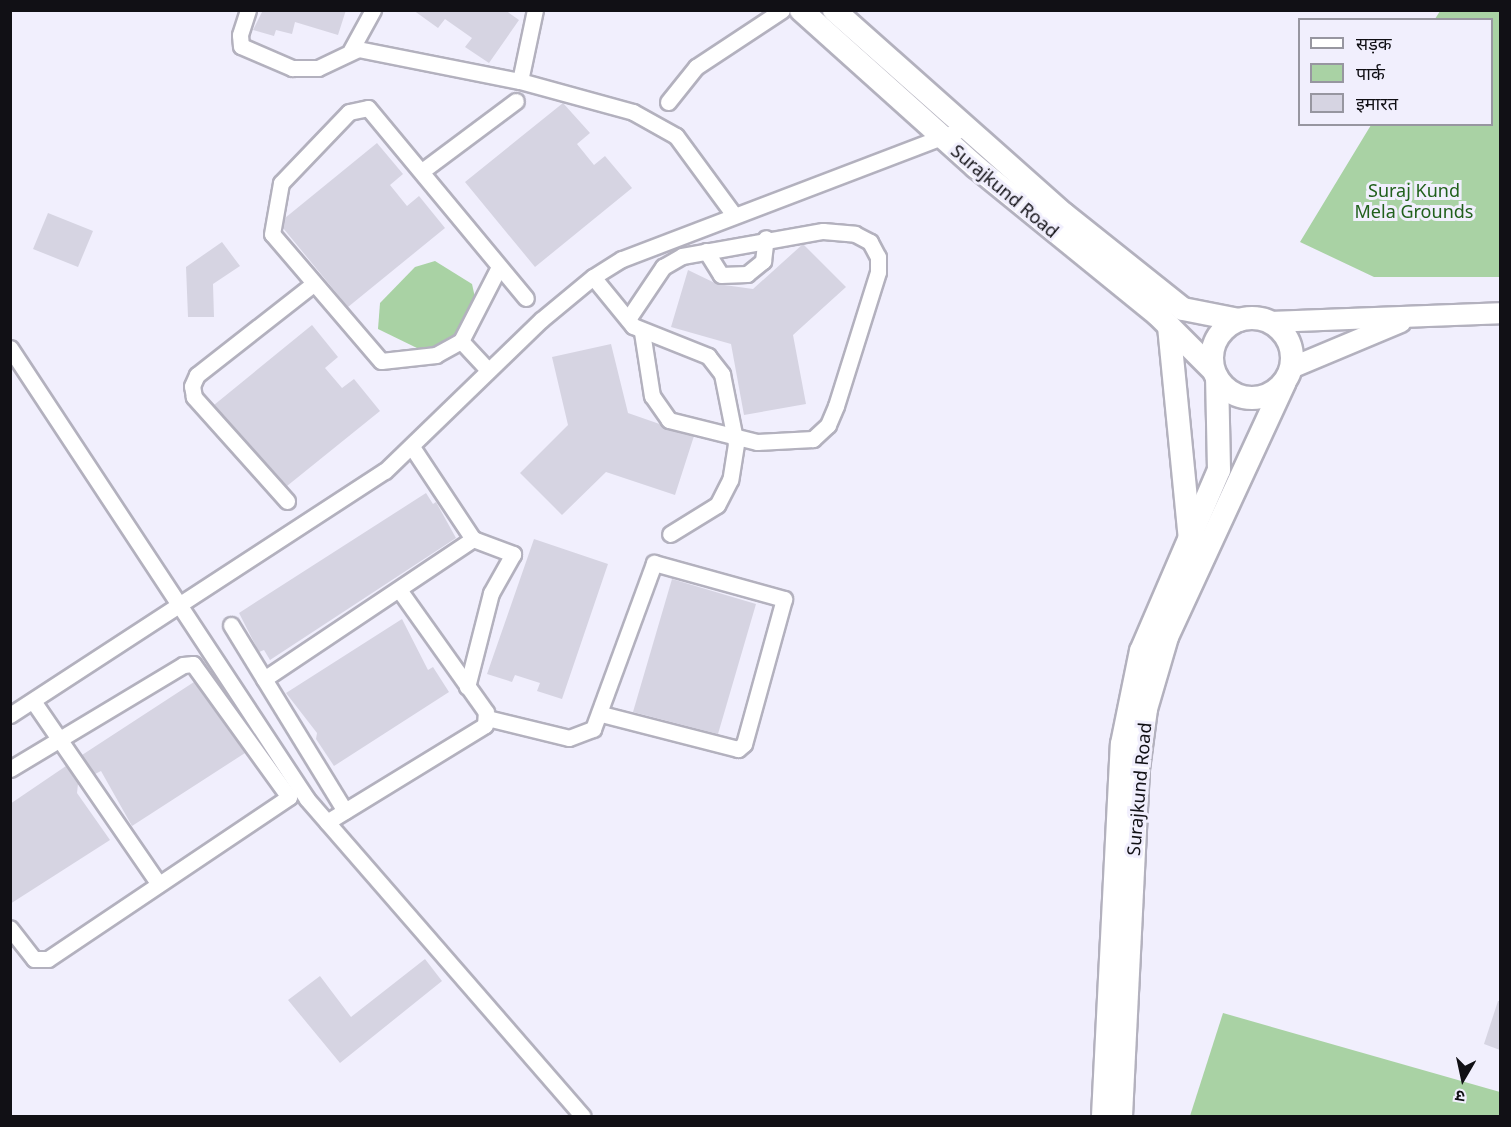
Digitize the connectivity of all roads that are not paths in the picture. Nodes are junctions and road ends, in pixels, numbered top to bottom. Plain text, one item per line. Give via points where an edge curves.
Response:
1 (248, 10) edge
2 (373, 10) edge
3 (535, 10) edge
4 (782, 10) edge
5 (801, 10) edge
6 (834, 10) edge
7 (351, 50) junction
8 (520, 81) junction
9 (516, 101) dead end
10 (669, 102) dead end
11 (965, 128) junction
12 (941, 137) junction
13 (422, 171) junction
14 (734, 215) junction
15 (766, 238) junction
16 (706, 251) junction
17 (499, 267) junction
18 (593, 277) junction
19 (313, 284) junction
20 (526, 298) dead end
21 (1500, 313) edge
22 (1421, 315) junction
23 (628, 319) junction
24 (1239, 320) junction
25 (1270, 322) junction
26 (1169, 326) junction
27 (642, 332) junction
28 (461, 341) junction
29 (10, 348) edge
30 (488, 370) junction
31 (1214, 373) junction
32 (1288, 375) junction
33 (734, 436) junction
34 (412, 447) junction
35 (287, 501) dead end
36 (670, 534) dead end
37 (473, 539) junction
38 (1190, 541) junction
39 (400, 591) junction
40 (181, 605) junction
41 (231, 625) dead end
42 (264, 679) junction
43 (466, 687) junction
44 (33, 701) junction
45 (602, 714) junction
46 (10, 715) edge
47 (487, 718) junction
48 (60, 738) junction
49 (10, 769) edge
50 (345, 811) junction
51 (327, 822) junction
52 (159, 884) junction
53 (10, 928) edge
54 (583, 1116) edge
55 (1103, 1116) edge
56 (1121, 1116) edge

1 - 7 street via 240,35 249,52 307,70
2 - 7 street
3 - 8 street
4 - 10 street via 696,67
5 - 12 main road, Surajkund Road
6 - 11 main road, Surajkund Road
7 - 8 street
8 - 14 street via 660,123 676,136
9 - 13 street
11 - 12 street
11 - 24 main road, Surajkund Road via 1183,309
12 - 14 street
12 - 26 main road, Surajkund Road
13 - 17 street
13 - 19 street via 373,113 359,108 349,112 285,176 272,217 272,234
14 - 18 street via 622,259
15 - 16 street
15 - 16 street via 763,261 747,274 721,275
15 - 33 street via 803,231 855,234 870,242 878,272 836,406 821,434 776,444
16 - 23 street via 682,256 663,267
17 - 20 street
17 - 28 street
18 - 23 street
18 - 30 street
19 - 28 street via 381,361 436,355
19 - 35 street via 198,375 192,386 194,397
21 - 22 street
22 - 25 street
22 - 32 street via 1333,347
23 - 27 street
24 - 25 main road
24 - 31 main road via 1220,334
25 - 32 main road via 1290,344
26 - 31 main road, Surajkund Road
26 - 38 main road
27 - 33 street via 716,364
27 - 33 street via 657,408 669,420
28 - 30 street
29 - 40 street
30 - 34 street
31 - 32 main road via 1236,395 1252,399 1267,396
31 - 38 main road, Surajkund Road via 1220,470
32 - 56 main road, Surajkund Road via 1167,637 1146,709 1138,769
33 - 36 street via 725,494 699,520
34 - 37 street
34 - 40 street via 385,471
37 - 39 street
37 - 43 street via 513,554 491,593
38 - 55 main road, Surajkund Road via 1142,651 1122,744
39 - 42 street
39 - 43 street
40 - 44 street
40 - 51 street via 302,791
41 - 42 street
42 - 50 street
43 - 47 street
44 - 46 street
44 - 48 street
45 - 45 street via 738,749 744,744 784,599 654,563
45 - 47 street via 593,729 568,738
47 - 50 street via 480,730
48 - 49 street
48 - 52 street
48 - 52 street via 183,665 194,664 288,794 287,801
50 - 51 street
51 - 54 street
52 - 53 street via 43,961 34,959

